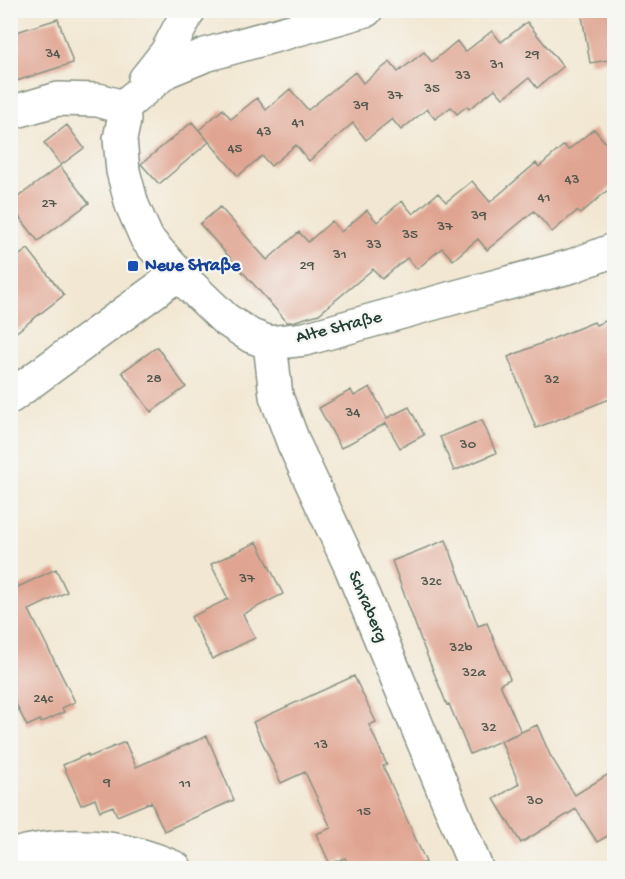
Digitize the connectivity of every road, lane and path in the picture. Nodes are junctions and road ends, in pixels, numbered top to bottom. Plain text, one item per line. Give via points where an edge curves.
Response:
1 (189, 10) edge
2 (366, 10) edge
3 (123, 107) junction
4 (10, 113) edge
5 (615, 250) edge
6 (178, 274) junction
7 (270, 343) junction
8 (10, 397) edge
9 (10, 856) edge
10 (175, 868) edge
11 (476, 868) edge

1 - 3 street via 167,52
2 - 3 street via 205,55 166,71
3 - 4 street via 98,100 58,99
3 - 6 street, Alte Straße via 120,139 132,205 147,239
5 - 7 street, Alte Straße via 572,266 305,339
6 - 7 street, Alte Straße via 225,319 250,336
6 - 8 street
7 - 11 street, Schraberg via 276,396 294,444 351,567
9 - 10 street via 46,848 86,847 159,861

